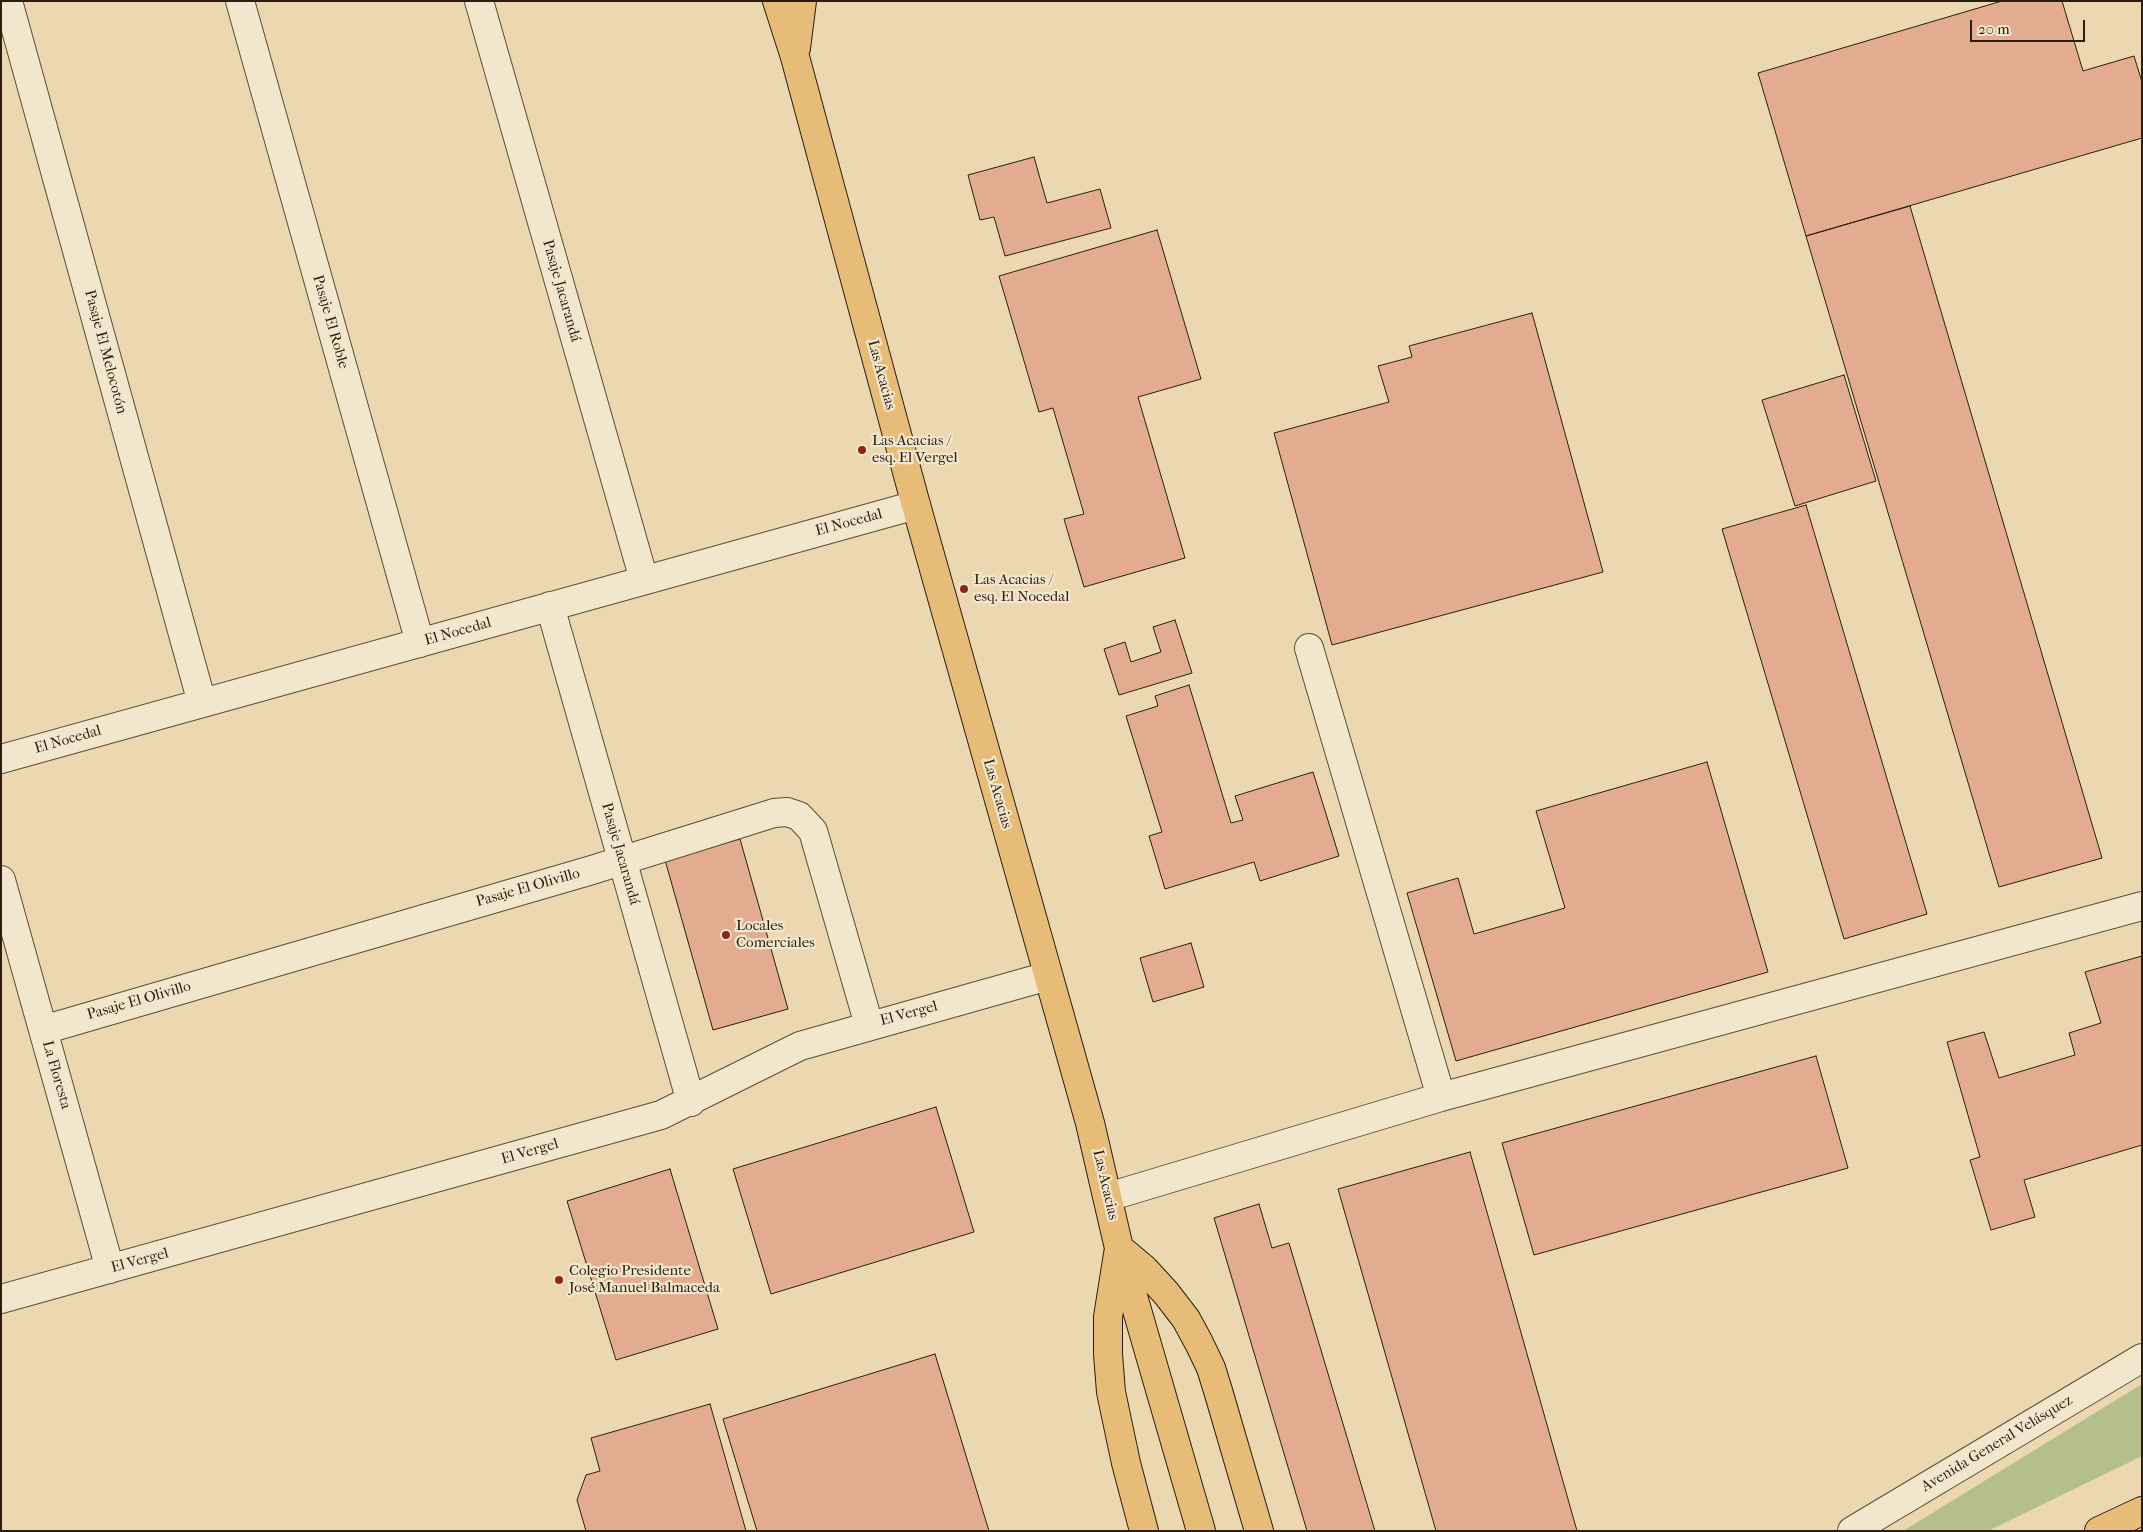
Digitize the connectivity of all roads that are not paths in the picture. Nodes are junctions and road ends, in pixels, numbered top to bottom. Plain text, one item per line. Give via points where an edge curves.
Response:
1 (8, 1) edge
2 (240, 1) edge
3 (479, 1) edge
4 (777, 1) edge
5 (802, 1) edge
6 (795, 57) junction
7 (916, 505) junction
8 (644, 580) junction
9 (550, 606) junction
10 (420, 643) junction
11 (1308, 648) dead end
12 (202, 703) junction
13 (1, 759) edge
14 (622, 859) junction
15 (1, 880) edge
16 (2142, 906) edge
17 (1048, 976) junction
18 (869, 1025) junction
19 (43, 1030) junction
20 (1441, 1097) junction
21 (691, 1102) junction
22 (1108, 1197) junction
23 (1119, 1248) junction
24 (110, 1269) junction
25 (1, 1299) edge
26 (2142, 1358) edge
27 (2142, 1511) edge
28 (1144, 1531) edge
29 (1201, 1531) edge
30 (1259, 1531) edge
31 (1852, 1531) edge
32 (2099, 1531) edge

1 - 12 street, Pasaje El Melocotón
2 - 10 street, Pasaje El Roble
3 - 8 street, Pasaje Jacarandá
4 - 6 main road, Las Acacias
5 - 6 main road, Las Acacias
6 - 7 main road, Las Acacias
7 - 8 street, El Nocedal
7 - 17 main road, Las Acacias
8 - 9 street, El Nocedal
9 - 10 street, El Nocedal
9 - 14 street, Pasaje Jacarandá
10 - 12 street, El Nocedal
11 - 20 street
12 - 13 street, El Nocedal
14 - 18 street, Pasaje El Olivillo via 774,813 787,812 799,816 814,831
14 - 19 street, Pasaje El Olivillo
14 - 21 street, Pasaje Jacarandá
15 - 19 street, La Floresta
16 - 20 street
17 - 18 street, El Vergel
17 - 22 main road, Las Acacias
18 - 21 street, El Vergel via 800,1046
19 - 24 street, La Floresta
20 - 22 street
21 - 24 street, El Vergel via 661,1115
22 - 23 main road, Las Acacias
23 - 28 main road via 1108,1317 1109,1364 1118,1427
23 - 29 main road, Las Acacias
23 - 30 main road via 1166,1293 1199,1343 1211,1368
24 - 25 street, El Vergel
26 - 31 street, Avenida General Velásquez
27 - 32 main road

